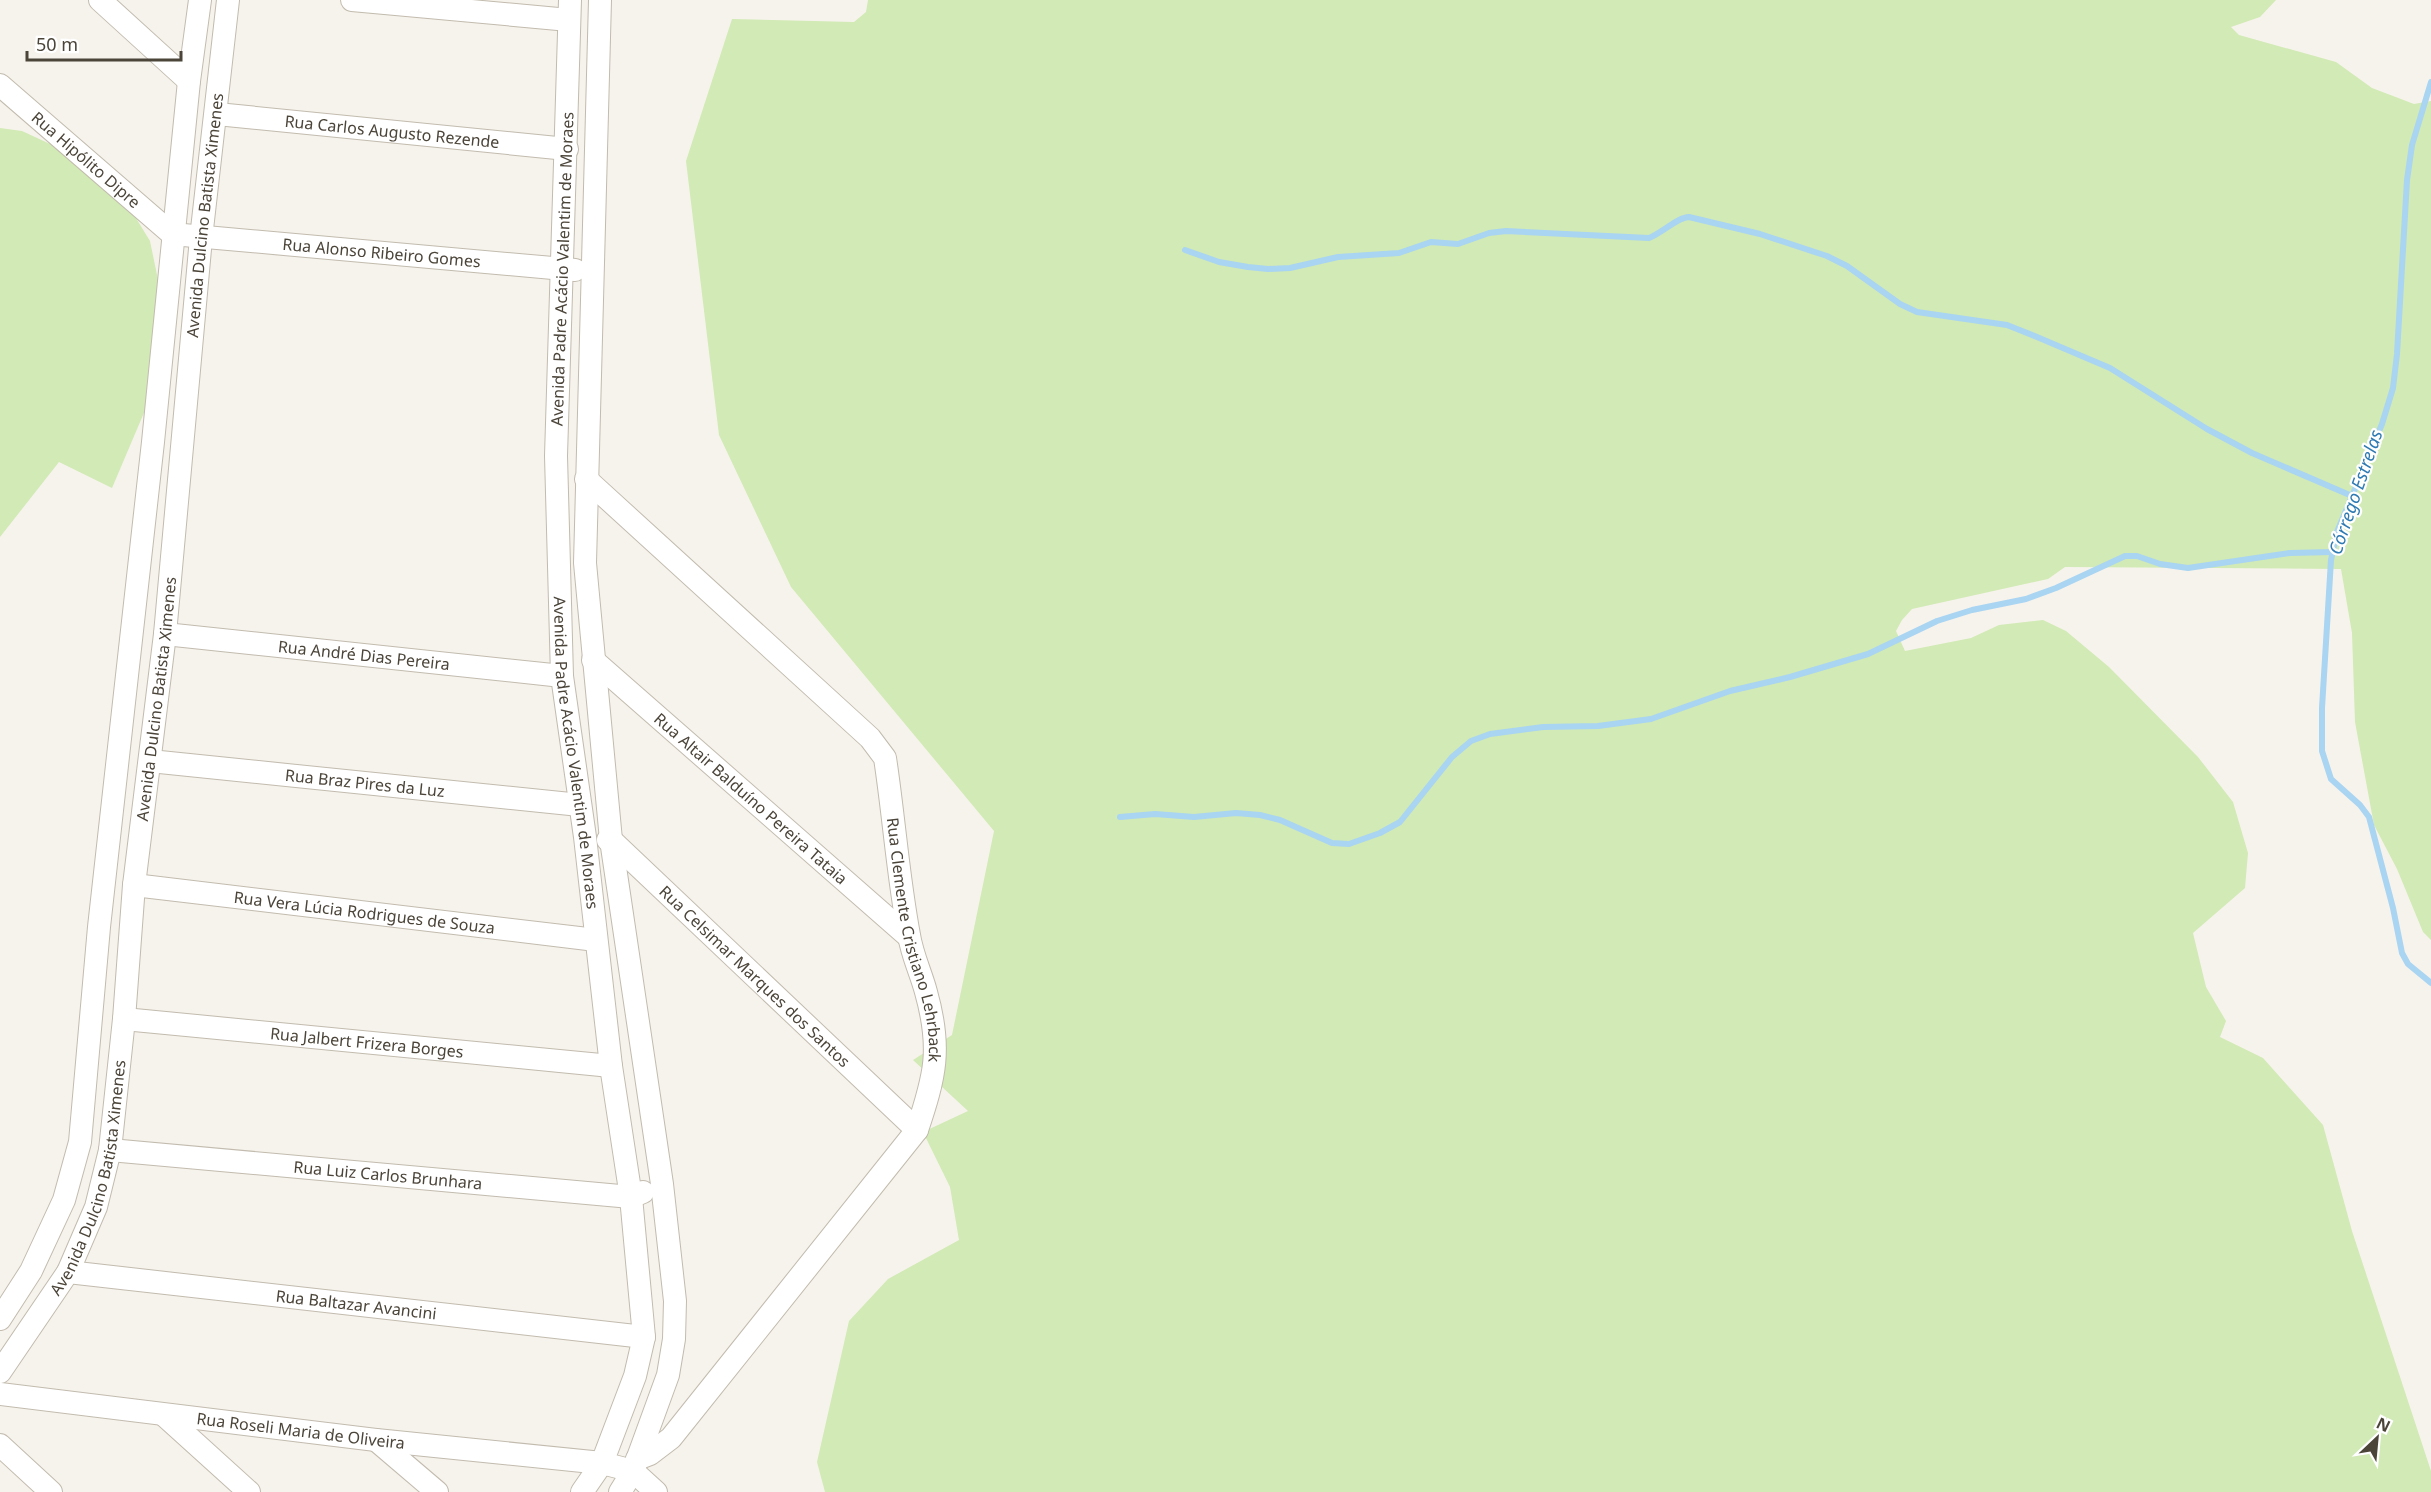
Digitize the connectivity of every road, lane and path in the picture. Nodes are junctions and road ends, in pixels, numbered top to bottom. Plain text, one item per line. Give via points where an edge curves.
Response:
1 (100, 0) edge
2 (200, 0) edge
3 (228, 0) edge
4 (352, 0) edge
5 (600, 0) edge
6 (569, 10) edge
7 (189, 81) junction
8 (0, 85) edge
9 (217, 114) junction
10 (567, 149) junction
11 (172, 234) junction
12 (201, 238) junction
13 (562, 269) junction
14 (591, 271) junction
15 (586, 479) junction
16 (558, 561) junction
17 (585, 563) junction
18 (165, 634) junction
19 (593, 660) junction
20 (562, 676) junction
21 (150, 760) junction
22 (580, 805) junction
23 (585, 837) junction
24 (611, 840) junction
25 (134, 885) junction
26 (909, 937) junction
27 (596, 940) junction
28 (124, 1019) junction
29 (611, 1066) junction
30 (917, 1130) junction
31 (110, 1150) junction
32 (662, 1184) junction
33 (631, 1197) junction
34 (68, 1272) junction
35 (0, 1319) edge
36 (644, 1337) junction
37 (0, 1372) edge
38 (0, 1394) edge
39 (164, 1415) junction
40 (376, 1440) junction
41 (0, 1445) edge
42 (602, 1463) junction
43 (635, 1465) junction
44 (51, 1492) edge
45 (249, 1492) edge
46 (437, 1492) edge
47 (582, 1492) edge
48 (620, 1492) edge
49 (656, 1492) edge

1 - 7 street
2 - 7 street, Avenida Dulcino Batista Ximenes
3 - 9 street, Avenida Dulcino Batista Ximenes
4 - 6 street
5 - 14 street, Avenida Padre Acácio Valentim de Moraes
6 - 10 street, Avenida Padre Acácio Valentim de Moraes
7 - 11 street, Avenida Dulcino Batista Ximenes
8 - 11 street, Rua Hipólito Dipre
9 - 10 street, Rua Carlos Augusto Rezende
9 - 12 street, Avenida Dulcino Batista Ximenes
10 - 13 street, Avenida Padre Acácio Valentim de Moraes
11 - 12 street, Rua Alonso Ribeiro Gomes
11 - 35 street, Avenida Dulcino Batista Ximenes via 80,1142 64,1200 31,1271
12 - 13 street, Rua Alonso Ribeiro Gomes
12 - 18 street, Avenida Dulcino Batista Ximenes
13 - 14 street, Rua Alonso Ribeiro Gomes
13 - 16 street, Avenida Padre Acácio Valentim de Moraes via 556,444
14 - 15 street, Avenida Padre Acácio Valentim de Moraes
15 - 17 street, Avenida Padre Acácio Valentim de Moraes
15 - 26 street, Rua Clemente Cristiano Lehrback via 870,738 885,758
16 - 17 street
16 - 20 street, Avenida Padre Acácio Valentim de Moraes
17 - 19 street, Avenida Padre Acácio Valentim de Moraes
18 - 20 street, Rua André Dias Pereira
18 - 21 street, Avenida Dulcino Batista Ximenes
19 - 24 street, Avenida Padre Acácio Valentim de Moraes
19 - 26 street, Rua Altair Balduíno Pereira Tataia
20 - 22 street, Avenida Padre Acácio Valentim de Moraes
21 - 22 street, Rua Braz Pires da Luz
21 - 25 street, Avenida Dulcino Batista Ximenes
22 - 23 street, Avenida Padre Acácio Valentim de Moraes
23 - 24 street
23 - 27 street, Avenida Padre Acácio Valentim de Moraes
24 - 30 street, Rua Celsimar Marques dos Santos
24 - 32 street, Avenida Padre Acácio Valentim de Moraes
25 - 27 street, Rua Vera Lúcia Rodrigues de Souza
25 - 28 street, Avenida Dulcino Batista Ximenes
26 - 30 street, Rua Clemente Cristiano Lehrback via 927,994 936,1062
27 - 29 street, Avenida Padre Acácio Valentim de Moraes
28 - 29 street, Rua Jalbert Frizera Borges
28 - 31 street, Avenida Dulcino Batista Ximenes
29 - 33 street, Avenida Padre Acácio Valentim de Moraes
30 - 43 street, Rua Clemente Cristiano Lehrback via 671,1438
31 - 33 street, Rua Luiz Carlos Brunhara
31 - 34 street, Avenida Dulcino Batista Ximenes via 96,1207
32 - 33 street, Rua Luiz Carlos Brunhara
32 - 43 street, Avenida Padre Acácio Valentim de Moraes via 675,1301 674,1339 668,1375
33 - 36 street, Avenida Padre Acácio Valentim de Moraes
34 - 36 street, Rua Baltazar Avancini
34 - 37 street, Avenida Dulcino Batista Ximenes
36 - 42 street, Avenida Padre Acácio Valentim de Moraes via 635,1376
38 - 39 street, Rua Roseli Maria de Oliveira
39 - 40 street, Rua Roseli Maria de Oliveira
39 - 45 street
40 - 42 street, Rua Roseli Maria de Oliveira
40 - 46 street
41 - 44 street
42 - 43 street, Rua Roseli Maria de Oliveira
42 - 47 street, Avenida Padre Acácio Valentim de Moraes
43 - 48 street, Avenida Padre Acácio Valentim de Moraes
43 - 49 street

